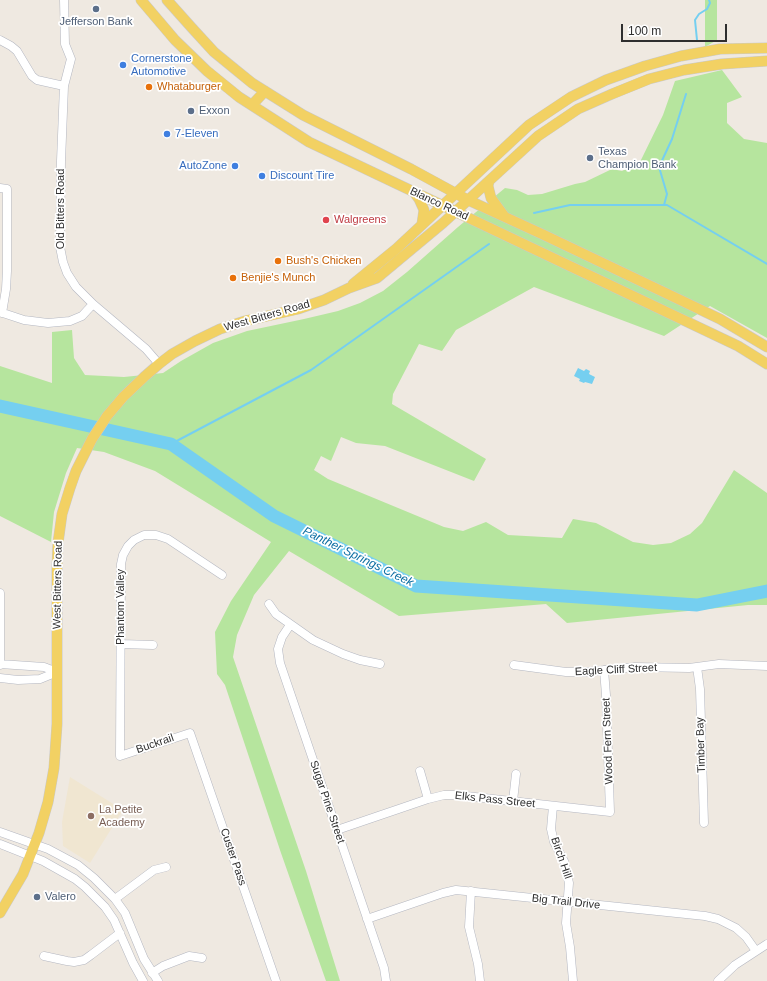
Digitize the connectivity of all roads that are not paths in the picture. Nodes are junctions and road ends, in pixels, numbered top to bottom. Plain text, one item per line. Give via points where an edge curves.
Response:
1 (64, 0) edge
2 (141, 0) edge
3 (167, 0) edge
4 (0, 40) edge
5 (767, 48) edge
6 (767, 61) edge
7 (64, 86) junction
8 (265, 91) junction
9 (252, 105) junction
10 (489, 181) junction
11 (4, 188) edge
12 (414, 192) junction
13 (455, 193) junction
14 (468, 200) junction
15 (442, 205) junction
16 (456, 212) junction
17 (505, 218) junction
18 (422, 224) junction
19 (638, 280) junction
20 (349, 288) junction
21 (631, 295) junction
22 (93, 304) junction
23 (1, 312) edge
24 (767, 347) edge
25 (159, 364) junction
26 (767, 364) edge
27 (222, 575) dead end
28 (0, 593) edge
29 (269, 604) dead end
30 (290, 625) junction
31 (120, 644) junction
32 (154, 645) dead end
33 (380, 664) dead end
34 (0, 665) edge
35 (514, 665) dead end
36 (767, 666) edge
37 (697, 667) junction
38 (604, 670) junction
39 (57, 672) junction
40 (0, 678) edge
41 (190, 733) joint
42 (120, 756) joint
43 (420, 771) dead end
44 (516, 774) dead end
45 (428, 799) junction
46 (513, 801) junction
47 (553, 806) junction
48 (610, 812) joint
49 (704, 823) dead end
50 (337, 830) junction
51 (0, 832) edge
52 (0, 844) edge
53 (35, 845) junction
54 (30, 856) junction
55 (166, 867) dead end
56 (472, 891) junction
57 (115, 899) junction
58 (568, 902) junction
59 (0, 913) edge
60 (367, 918) junction
61 (120, 933) junction
62 (767, 944) edge
63 (756, 952) junction
64 (44, 956) dead end
65 (202, 958) dead end
66 (144, 959) junction
67 (132, 964) junction
68 (152, 973) junction
69 (143, 981) edge
70 (158, 981) edge
71 (276, 981) edge
72 (386, 981) edge
73 (480, 981) edge
74 (573, 981) edge
75 (718, 981) edge

1 - 7 street, Old Bitters Road via 65,44 71,59
2 - 9 main road, Blanco Road via 175,40 207,71
3 - 8 main road, Blanco Road via 214,52
4 - 7 street via 17,51 37,80
5 - 13 main road, West Bitters Road via 720,49 681,56 606,80 571,97 529,125
6 - 10 main road, West Bitters Road via 684,70 612,94 578,110 538,136
7 - 22 street, Old Bitters Road via 60,247 67,273 76,287
8 - 9 main road
8 - 13 main road, Blanco Road via 303,115
9 - 12 main road, Blanco Road via 309,142
10 - 14 main road, West Bitters Road
10 - 17 main road via 491,198
11 - 23 street via 8,271
12 - 15 main road, Blanco Road
12 - 18 main road via 424,209
13 - 14 main road, Blanco Road
13 - 15 main road, West Bitters Road
14 - 16 main road, West Bitters Road
14 - 17 main road, Blanco Road
15 - 16 main road, Blanco Road
15 - 18 main road, West Bitters Road
16 - 20 main road, West Bitters Road via 377,278
16 - 21 main road, Blanco Road
17 - 19 main road, Blanco Road
18 - 20 main road, West Bitters Road
19 - 21 main road
19 - 24 main road, Blanco Road via 720,320
20 - 25 main road, West Bitters Road via 298,309 220,329 172,354
21 - 26 main road, Blanco Road via 738,346
22 - 23 street via 82,316 70,321 48,323 24,320
22 - 25 street, Old Bitters Road via 146,349
25 - 39 main road, West Bitters Road via 124,396 107,416 84,454 70,488 58,538
27 - 31 street, Phantom Valley via 168,539 144,535 134,540 123,555 121,564
28 - 34 street
29 - 30 street via 276,614
30 - 33 street via 325,646 360,660
30 - 50 street, Sugar Pine Street via 278,649 280,663
31 - 32 street
31 - 42 street, Phantom Valley
34 - 39 street via 44,667
35 - 38 street, Eagle Cliff Street via 566,672
36 - 37 street, Eagle Cliff Street via 719,664
37 - 38 street, Eagle Cliff Street
37 - 49 street, Timber Bay
38 - 48 street, Wood Fern Street
39 - 40 street via 40,679
39 - 53 main road, West Bitters Road via 54,768 48,802
41 - 42 street, Buckrail
41 - 71 street, Custer Pass
43 - 45 street
44 - 46 street
45 - 46 street, Elks Pass Street via 457,795
45 - 50 street, Elks Pass Street
46 - 47 street, Elks Pass Street
47 - 48 street, Elks Pass Street
47 - 58 street, Birch Hill via 551,829 566,867 569,883
50 - 60 street, Sugar Pine Street
51 - 53 street
52 - 54 street
53 - 54 main road, West Bitters Road
53 - 57 street via 78,865
54 - 59 main road, West Bitters Road via 23,874
54 - 61 street via 62,871 85,887 105,907
55 - 57 street via 154,870
56 - 58 street, Big Trail Drive
56 - 60 street, Big Trail Drive via 456,890 443,893
56 - 73 street via 469,927
57 - 66 street via 125,913
58 - 63 street, Big Trail Drive via 718,919 741,933
58 - 74 street, Birch Hill via 566,923
60 - 72 street, Sugar Pine Street
61 - 64 street via 84,960 74,962
61 - 67 street
62 - 63 street
63 - 75 street
65 - 68 street via 189,956
66 - 67 street
66 - 68 street
67 - 69 street
68 - 70 street

